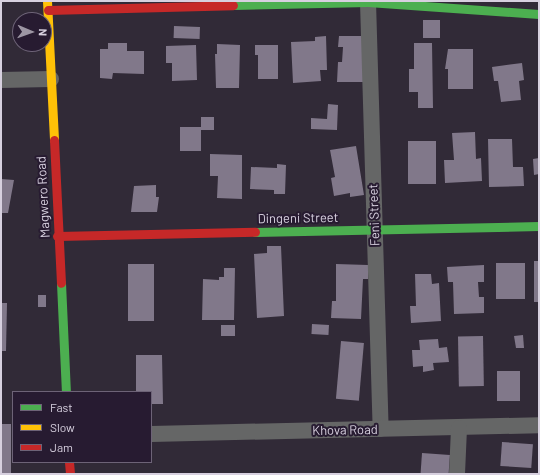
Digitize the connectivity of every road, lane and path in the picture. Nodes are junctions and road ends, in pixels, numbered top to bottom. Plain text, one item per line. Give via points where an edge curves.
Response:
1 (368, 1) edge
2 (48, 6) edge
3 (539, 14) edge
4 (51, 79) junction
5 (1, 80) edge
6 (539, 226) edge
7 (375, 230) junction
8 (58, 236) junction
9 (66, 391) edge
10 (539, 425) edge
11 (459, 428) junction
12 (381, 429) junction
13 (152, 434) edge
14 (69, 463) edge
15 (70, 474) edge
16 (457, 474) edge

1 - 2 street
1 - 3 street
1 - 7 street, Feni Street
2 - 4 street, Magwero Road
4 - 5 street
4 - 8 street, Magwero Road
6 - 7 street, Dingeni Street
7 - 8 street, Dingeni Street
7 - 12 street, Feni Street
8 - 9 street, Magwero Road
10 - 11 street, Khova Road
11 - 12 street, Khova Road
11 - 16 street
12 - 13 street, Khova Road
14 - 15 street

